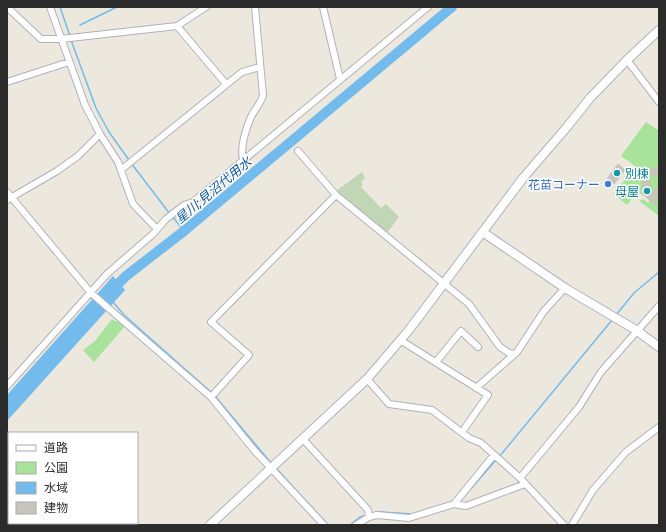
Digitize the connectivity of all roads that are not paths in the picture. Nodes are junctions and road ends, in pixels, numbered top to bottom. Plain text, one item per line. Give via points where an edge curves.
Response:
1 (7, 7) edge
2 (50, 7) edge
3 (206, 7) edge
4 (255, 7) edge
5 (323, 7) edge
6 (428, 7) edge
7 (177, 26) junction
8 (659, 30) edge
9 (63, 39) junction
10 (627, 60) junction
11 (69, 62) junction
12 (260, 66) junction
13 (340, 79) junction
14 (7, 82) edge
15 (226, 84) junction
16 (659, 102) edge
17 (100, 134) junction
18 (298, 151) dead end
19 (243, 159) junction
20 (124, 168) junction
21 (7, 192) edge
22 (336, 195) junction
23 (10, 199) edge
24 (157, 229) junction
25 (484, 233) junction
26 (444, 284) junction
27 (565, 288) junction
28 (92, 294) junction
29 (659, 306) edge
30 (636, 330) junction
31 (400, 340) junction
32 (478, 347) dead end
33 (659, 348) edge
34 (514, 354) junction
35 (436, 362) junction
36 (367, 379) junction
37 (7, 386) edge
38 (476, 388) junction
39 (211, 397) junction
40 (659, 427) edge
41 (462, 432) junction
42 (302, 438) junction
43 (494, 455) junction
44 (272, 468) junction
45 (520, 478) junction
46 (525, 484) junction
47 (454, 504) junction
48 (369, 517) junction
49 (210, 525) edge
50 (324, 525) edge
51 (356, 525) edge
52 (564, 525) edge
53 (572, 525) edge

1 - 9 street via 41,39
2 - 9 street
3 - 7 street
4 - 12 street
5 - 13 street
6 - 13 street
7 - 9 street
7 - 15 street
8 - 10 street
9 - 11 street
10 - 16 street
10 - 25 street via 590,98 523,178
11 - 14 street
11 - 17 street via 85,105
12 - 15 street via 242,72
12 - 19 street via 262,100 247,125
13 - 19 street
15 - 20 street
17 - 20 street
17 - 23 street via 78,156
18 - 22 street
19 - 24 street via 193,202 177,210
20 - 24 street via 128,194 133,204
21 - 23 street
22 - 26 street
22 - 39 street via 211,322 249,355
23 - 28 street
24 - 28 street via 118,264
25 - 26 street
25 - 27 street
26 - 31 street
26 - 34 street via 469,304 500,347
27 - 30 street
27 - 34 street via 544,311
28 - 37 street
28 - 39 street
29 - 30 street
30 - 33 street
30 - 45 street via 601,372 579,407
31 - 35 street
31 - 36 street
32 - 35 street via 461,330
34 - 38 street
35 - 38 street
36 - 41 street via 388,404 432,410
36 - 42 street
38 - 41 street via 488,395
39 - 44 street
40 - 53 street via 626,452 594,490
41 - 43 street via 481,443
42 - 44 street
42 - 48 street via 368,510
43 - 45 street
43 - 47 street
44 - 49 street
44 - 50 street
45 - 46 street
46 - 47 street via 466,506
46 - 52 street
47 - 48 street via 409,518 377,515
48 - 51 street

